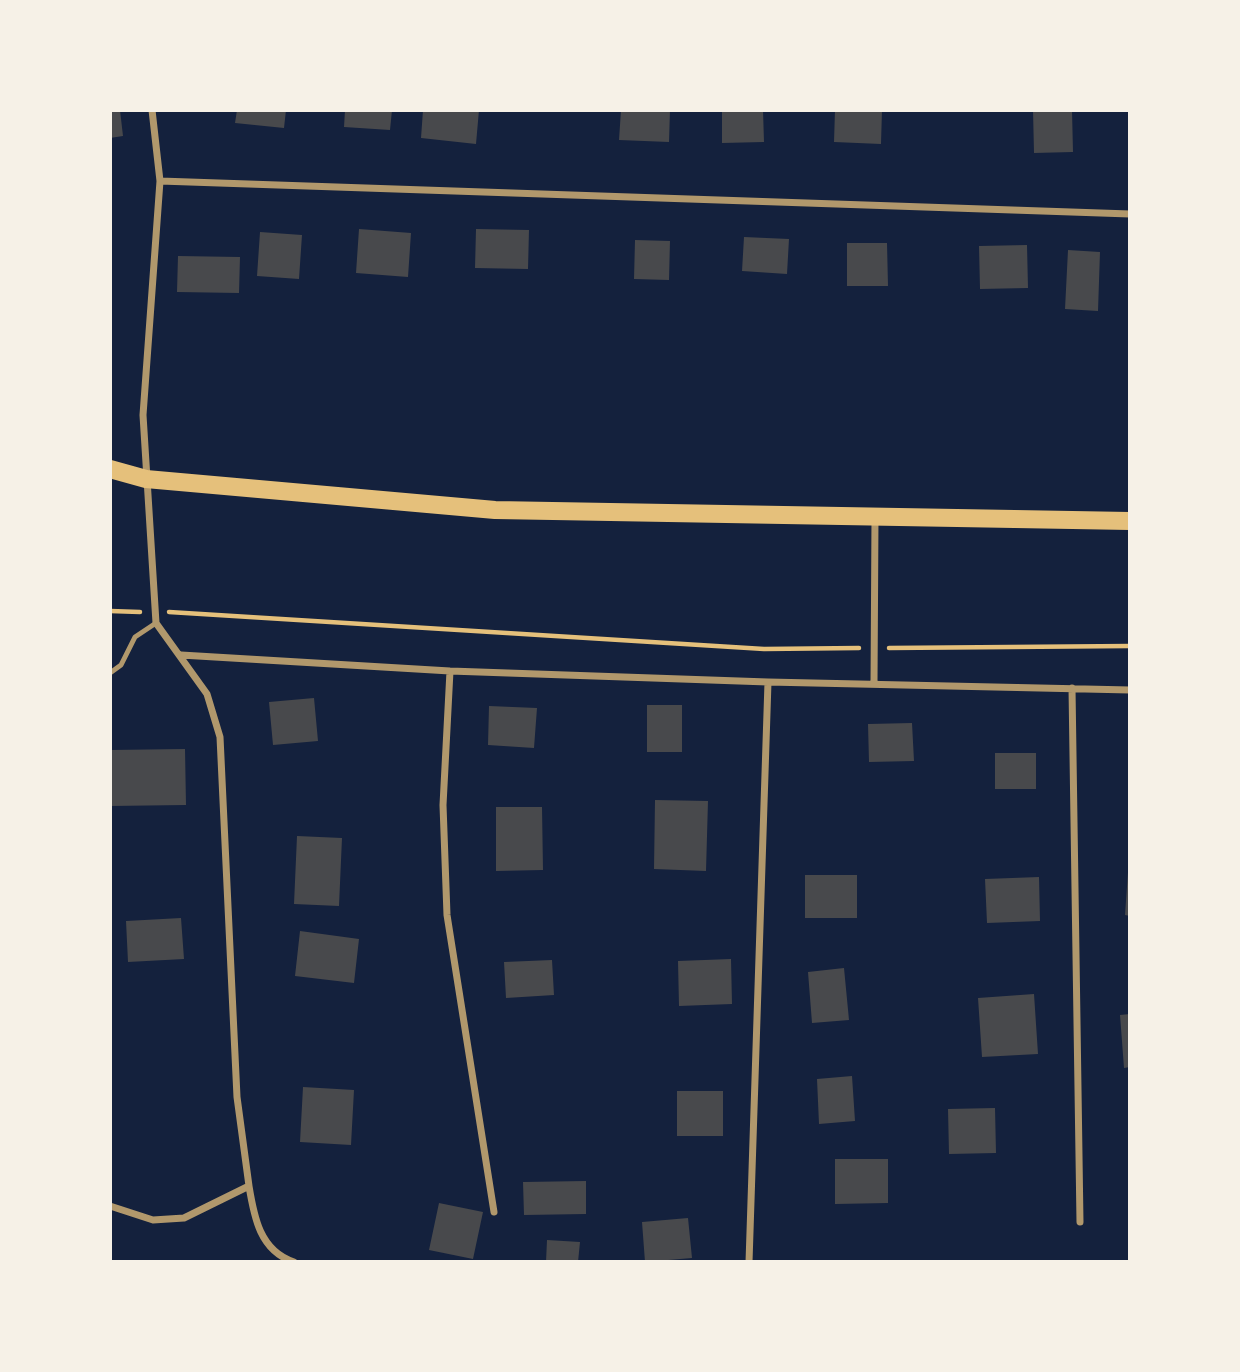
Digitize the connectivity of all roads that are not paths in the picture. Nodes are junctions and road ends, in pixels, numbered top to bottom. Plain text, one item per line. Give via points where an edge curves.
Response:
1 (152, 110) edge
2 (160, 181) junction
3 (1130, 214) edge
4 (110, 469) edge
5 (146, 479) junction
6 (875, 517) junction
7 (1130, 521) edge
8 (156, 623) junction
9 (181, 655) junction
10 (450, 671) junction
11 (110, 673) edge
12 (768, 681) junction
13 (874, 684) junction
14 (1072, 688) junction
15 (1130, 690) edge
16 (249, 1186) junction
17 (110, 1206) edge
18 (494, 1212) dead end
19 (1080, 1222) dead end
20 (294, 1262) edge
21 (749, 1262) edge

1 - 2 street
2 - 3 street
2 - 5 street via 143,404
4 - 5 main road
5 - 6 main road via 495,510
5 - 8 street
6 - 7 main road
6 - 13 street
8 - 9 street
8 - 11 lane via 135,637 121,665
9 - 10 street
9 - 16 street via 207,694 220,737 237,1097
10 - 12 street
10 - 18 street via 443,805 447,915
12 - 13 street
12 - 21 street
13 - 14 street
14 - 15 street
14 - 19 street
16 - 17 street via 184,1218 153,1220
16 - 20 street via 255,1222 267,1243

